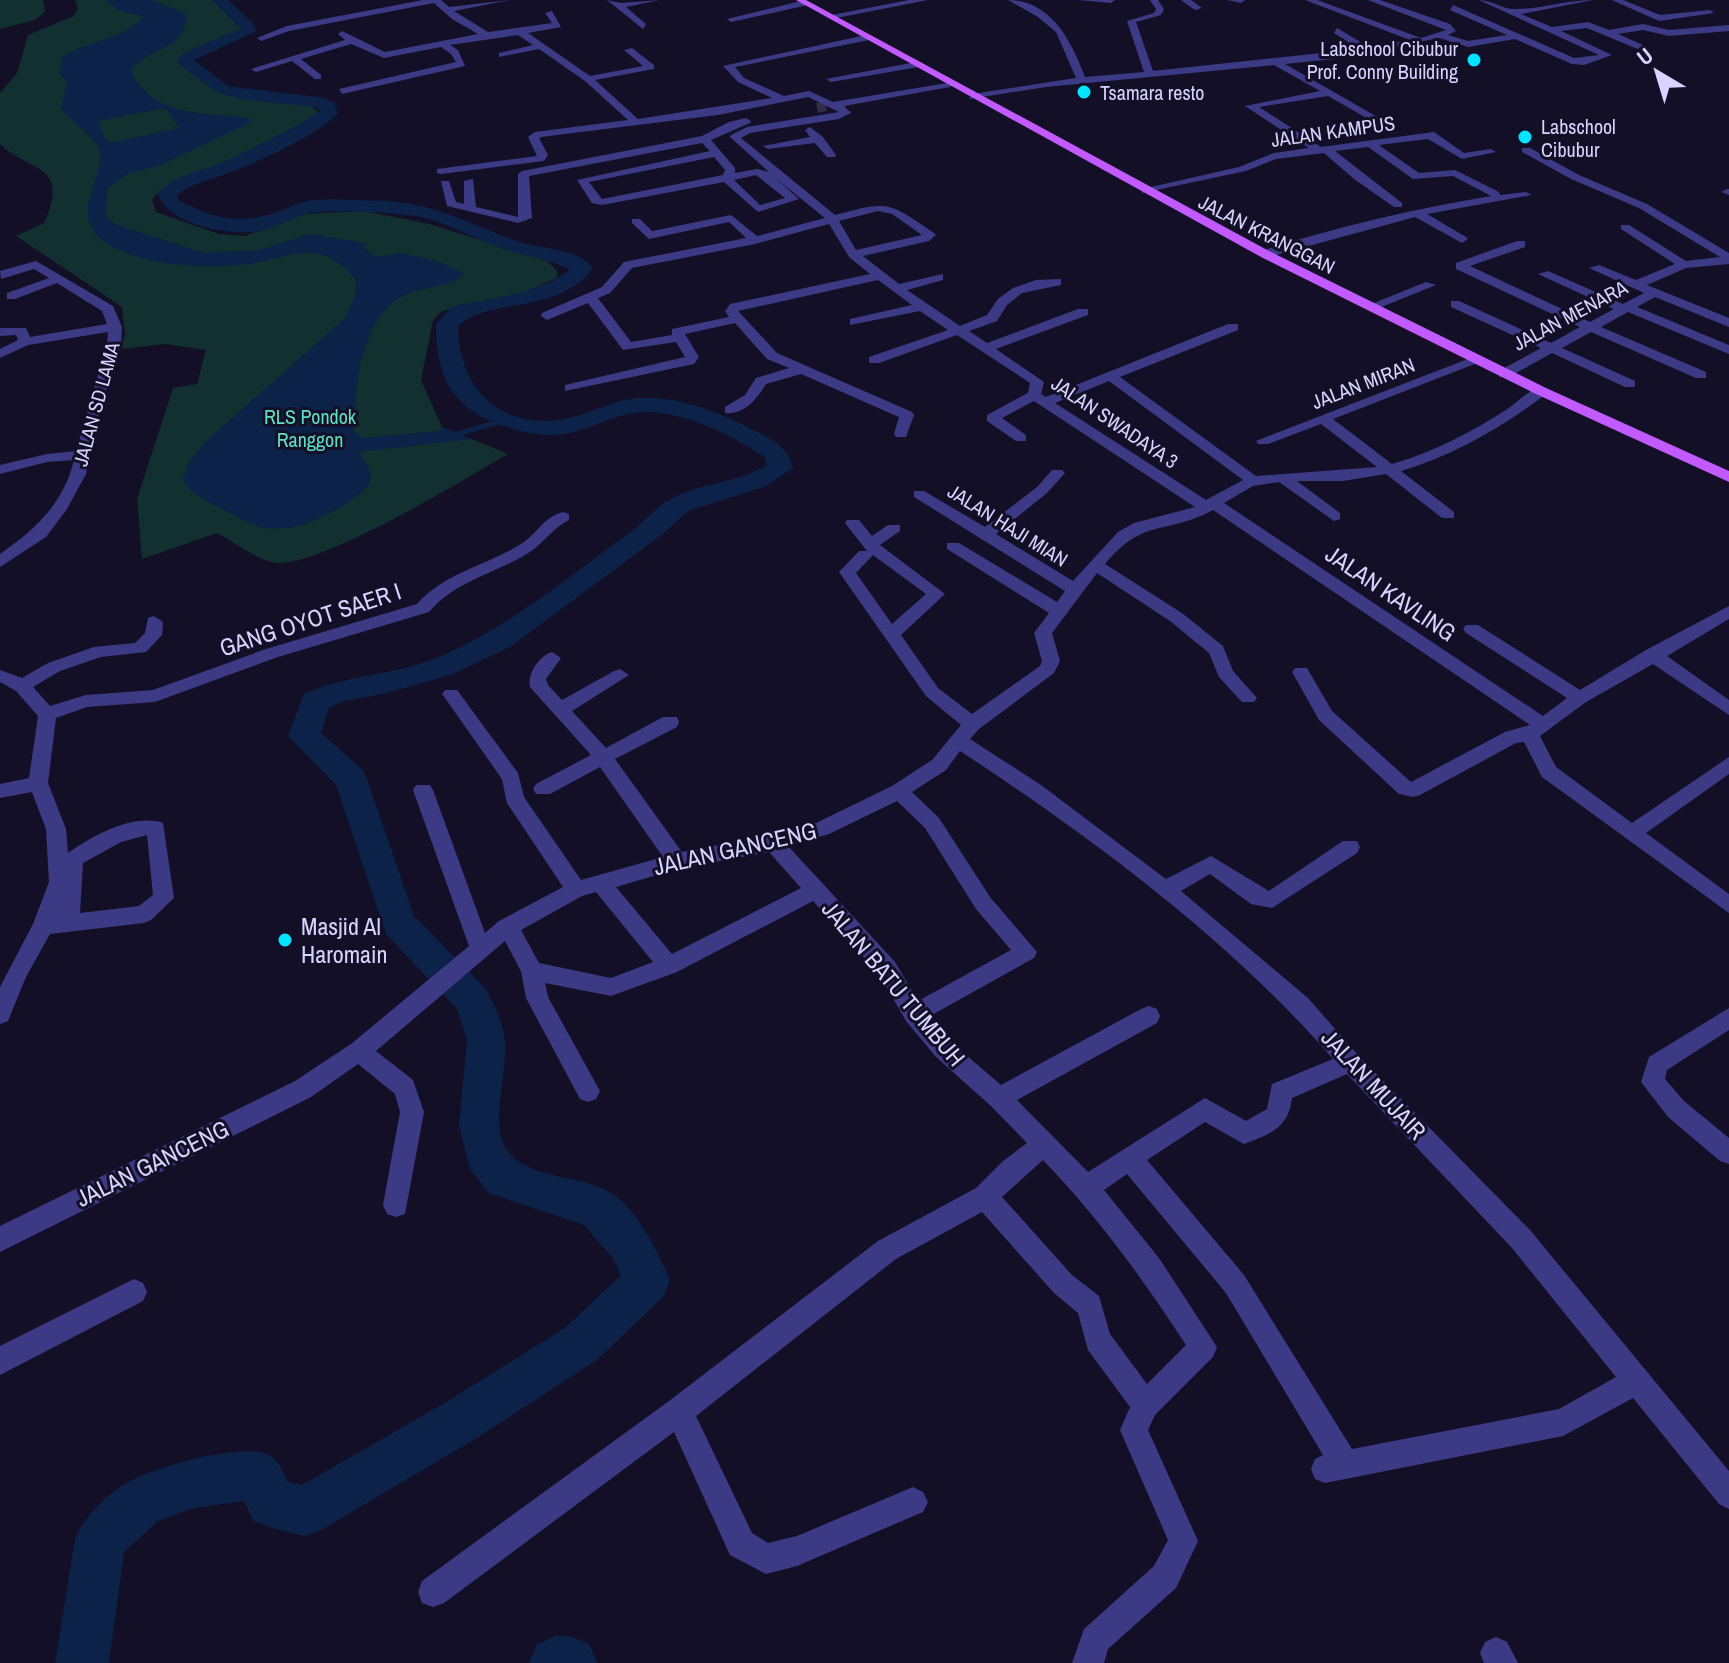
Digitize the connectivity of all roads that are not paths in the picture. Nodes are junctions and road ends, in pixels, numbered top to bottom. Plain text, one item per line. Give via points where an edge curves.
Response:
1 (436, 0) edge
2 (506, 0) edge
3 (656, 0) edge
4 (924, 0) edge
5 (1012, 0) edge
6 (1082, 0) edge
7 (1111, 0) edge
8 (1154, 0) edge
9 (1185, 0) edge
10 (1231, 0) edge
11 (1241, 0) edge
12 (1309, 0) edge
13 (1372, 0) edge
14 (1483, 0) edge
15 (1617, 0) edge
16 (1693, 0) edge
17 (802, 1) edge
18 (1575, 1) edge
19 (615, 3) edge
20 (1322, 4) junction
21 (1588, 5) edge
22 (1198, 8) dead end
23 (1453, 8) dead end
24 (447, 10) junction
25 (1301, 10) dead end
26 (1513, 12) junction
27 (549, 13) dead end
28 (1562, 13) dead end
29 (1710, 13) junction
30 (831, 16) junction
31 (731, 19) dead end
32 (1575, 19) dead end
33 (1480, 20) junction
34 (326, 21) junction
35 (1588, 25) junction
36 (643, 26) dead end
37 (1729, 26) edge
38 (1551, 30) junction
39 (1337, 31) dead end
40 (520, 32) junction
41 (1608, 33) junction
42 (486, 35) junction
43 (1442, 36) junction
44 (1515, 36) junction
45 (261, 38) dead end
46 (866, 38) junction
47 (1498, 40) junction
48 (352, 41) junction
49 (1421, 41) junction
50 (443, 44) junction
51 (541, 46) junction
52 (1640, 47) dead end
53 (629, 50) dead end
54 (1367, 50) junction
55 (502, 55) dead end
56 (295, 59) junction
57 (1274, 61) junction
58 (916, 65) junction
59 (256, 69) dead end
60 (1150, 76) junction
61 (318, 77) dead end
62 (588, 79) junction
63 (831, 79) dead end
64 (1081, 80) junction
65 (950, 84) junction
66 (342, 91) dead end
67 (1332, 92) junction
68 (972, 97) junction
69 (784, 100) junction
70 (828, 106) junction
71 (635, 121) junction
72 (1381, 122) dead end
73 (800, 123) junction
74 (661, 124) junction
75 (724, 130) junction
76 (705, 139) junction
77 (819, 139) junction
78 (620, 142) junction
79 (1369, 143) junction
80 (678, 144) junction
81 (768, 146) dead end
82 (1321, 149) junction
83 (1526, 150) dead end
84 (1491, 152) dead end
85 (717, 153) junction
86 (574, 154) junction
87 (831, 155) dead end
88 (523, 174) junction
89 (442, 176) junction
90 (496, 177) dead end
91 (483, 179) dead end
92 (727, 179) junction
93 (469, 181) junction
94 (1146, 191) junction
95 (1495, 194) dead end
96 (1526, 195) dead end
97 (1398, 205) dead end
98 (470, 209) junction
99 (758, 209) junction
100 (1415, 212) junction
101 (736, 220) junction
102 (833, 220) junction
103 (636, 221) dead end
104 (1625, 227) dead end
105 (1462, 239) dead end
106 (755, 240) junction
107 (1521, 244) dead end
108 (853, 254) junction
109 (1265, 254) junction
110 (1729, 259) edge
111 (1684, 265) junction
112 (1595, 268) dead end
113 (1544, 274) dead end
114 (1, 275) edge
115 (882, 275) junction
116 (939, 277) dead end
117 (60, 278) junction
118 (1057, 282) dead end
119 (1430, 285) dead end
120 (1636, 285) junction
121 (899, 288) junction
122 (1655, 292) junction
123 (11, 296) dead end
124 (591, 298) junction
125 (1455, 304) dead end
126 (919, 307) junction
127 (1370, 307) junction
128 (1625, 308) junction
129 (1083, 312) dead end
130 (547, 316) dead end
131 (738, 319) junction
132 (855, 322) dead end
133 (1729, 323) edge
134 (1588, 326) junction
135 (115, 327) junction
136 (1233, 327) dead end
137 (0, 332) edge
138 (959, 333) junction
139 (679, 334) junction
140 (25, 342) junction
141 (985, 348) junction
142 (1551, 349) junction
143 (1729, 350) edge
144 (0, 354) edge
145 (874, 360) dead end
146 (1478, 360) junction
147 (798, 370) junction
148 (1504, 374) junction
149 (1701, 375) dead end
150 (1110, 376) junction
151 (1630, 384) dead end
152 (570, 388) dead end
153 (1541, 391) junction
154 (1041, 398) junction
155 (730, 410) dead end
156 (1324, 419) junction
157 (901, 434) dead end
158 (1021, 438) dead end
159 (1263, 441) dead end
160 (82, 455) junction
161 (1389, 468) junction
162 (0, 470) edge
163 (1057, 473) dead end
164 (1282, 477) junction
165 (1729, 477) edge
166 (1254, 481) junction
167 (919, 494) dead end
168 (1209, 504) junction
169 (1448, 515) dead end
170 (1334, 516) dead end
171 (563, 517) dead end
172 (962, 518) junction
173 (853, 523) dead end
174 (894, 528) dead end
175 (944, 529) dead end
176 (986, 534) junction
177 (953, 546) dead end
178 (868, 550) junction
179 (0, 562) edge
180 (1097, 566) junction
181 (1077, 591) junction
182 (1059, 611) junction
183 (1729, 612) edge
184 (154, 622) dead end
185 (1472, 629) dead end
186 (890, 635) junction
187 (1652, 654) junction
188 (552, 658) dead end
189 (1301, 672) dead end
190 (620, 675) dead end
191 (0, 676) edge
192 (23, 685) junction
193 (451, 694) dead end
194 (1248, 698) dead end
195 (1580, 698) junction
196 (1729, 709) edge
197 (559, 710) junction
198 (47, 714) junction
199 (670, 722) dead end
200 (1536, 730) junction
201 (965, 732) junction
202 (604, 758) junction
203 (1729, 764) edge
204 (38, 783) junction
205 (543, 789) dead end
206 (423, 790) dead end
207 (0, 791) edge
208 (899, 791) junction
209 (1632, 833) junction
210 (773, 843) junction
211 (1350, 847) dead end
212 (677, 861) junction
213 (599, 881) junction
214 (576, 890) junction
215 (815, 890) junction
216 (1165, 890) junction
217 (1729, 905) edge
218 (69, 923) junction
219 (43, 926) junction
220 (507, 927) junction
221 (481, 950) junction
222 (669, 966) junction
223 (532, 971) junction
224 (0, 1014) edge
225 (914, 1014) junction
226 (1149, 1016) dead end
227 (1729, 1018) edge
228 (359, 1051) junction
229 (1350, 1062) junction
230 (588, 1091) dead end
231 (999, 1098) junction
232 (1046, 1144) junction
233 (1729, 1153) edge
234 (1129, 1157) junction
235 (1086, 1187) junction
236 (985, 1197) junction
237 (396, 1205) dead end
238 (0, 1239) edge
239 (134, 1292) dead end
240 (0, 1361) edge
241 (1637, 1380) junction
242 (1145, 1405) junction
243 (679, 1411) junction
244 (1729, 1494) edge
245 (913, 1502) dead end
246 (433, 1592) dead end
247 (1088, 1663) edge

1 - 24 street
1 - 34 street
2 - 24 street
3 - 19 street
4 - 30 street
5 - 64 street via 1064,33
6 - 7 street
8 - 60 street via 1160,9 1157,15 1131,21
9 - 22 street
10 - 11 street
12 - 20 street
13 - 43 street via 1452,31
14 - 26 street
15 - 29 street via 1659,18
16 - 29 street
17 - 30 main road, JALAN KRANGGAN
17 - 31 street
18 - 21 street
18 - 26 street
19 - 36 street
20 - 25 street
20 - 49 street
21 - 28 street
23 - 33 street
24 - 42 street
26 - 33 street
26 - 38 street
27 - 40 street via 558,25
29 - 37 street
30 - 46 main road, JALAN KRANGGAN
32 - 35 street
33 - 44 street
33 - 47 street via 1468,24
34 - 45 street
34 - 48 street
35 - 38 street
35 - 41 street
37 - 41 street
38 - 44 street
38 - 44 street via 1607,55 1572,61
39 - 54 street
40 - 42 street
40 - 51 street
41 - 52 street
42 - 50 street
43 - 47 street via 1468,44
43 - 49 street
44 - 47 street
46 - 58 main road, JALAN KRANGGAN
46 - 69 street via 728,66 741,80
48 - 50 street via 381,55
48 - 56 street
49 - 54 street
50 - 66 street via 462,64
51 - 55 street
51 - 62 street
53 - 62 street via 651,67
54 - 57 street
56 - 59 street
56 - 61 street
57 - 60 street
57 - 67 street
58 - 63 street
58 - 65 main road, JALAN KRANGGAN
60 - 64 street
62 - 71 street
64 - 68 street
65 - 68 main road, JALAN KRANGGAN
65 - 70 street
67 - 72 street
67 - 82 street via 1250,106
68 - 94 main road, JALAN KRANGGAN
69 - 70 street via 812,94
69 - 71 street
70 - 73 street via 846,113
70 - 75 street
71 - 89 street via 539,134 533,137 543,157
73 - 77 street
73 - 102 street, JALAN SWADAYA 3 via 747,130 735,137
74 - 75 street via 704,119
74 - 78 street
74 - 80 street
75 - 76 street
76 - 80 street
76 - 85 street
77 - 81 street
77 - 87 street
78 - 80 street
78 - 86 street
78 - 86 street via 568,136 564,139
79 - 82 street, JALAN KAMPUS
79 - 84 street, JALAN KAMPUS via 1432,136 1462,156
79 - 95 street via 1417,177 1455,173
82 - 94 street, JALAN KAMPUS via 1274,156 1242,169
82 - 97 street
83 - 110 street via 1643,206
85 - 92 street via 731,170
85 - 92 street via 582,180 602,202
86 - 88 street
88 - 90 street
88 - 98 street via 526,218
89 - 93 street
89 - 98 street via 451,204
91 - 93 street
92 - 99 street
92 - 99 street via 762,173 793,197
93 - 98 street
94 - 109 main road, JALAN KRANGGAN
96 - 100 street
99 - 101 street
100 - 105 street
100 - 109 street
101 - 103 street via 649,235
101 - 106 street
102 - 106 street
102 - 108 street, JALAN SWADAYA 3
102 - 108 street via 887,208 930,235
104 - 111 street
106 - 124 street via 628,265 606,290
107 - 134 street via 1460,266
108 - 115 street, JALAN SWADAYA 3
109 - 127 main road, JALAN KRANGGAN
110 - 111 street, JALAN MENARA
111 - 120 street, JALAN MENARA
112 - 120 street
113 - 128 street
114 - 117 street, JALAN SD LAMA via 36,265
115 - 121 street, JALAN SWADAYA 3
115 - 131 street via 734,307 731,311
116 - 121 street
117 - 123 street
117 - 135 street, JALAN SD LAMA via 108,309
118 - 138 street via 1013,291 992,318
119 - 127 street
120 - 122 street
121 - 126 street, JALAN SWADAYA 3
122 - 128 street, JALAN MENARA
122 - 133 street
124 - 130 street
124 - 139 street via 628,347
125 - 142 street
126 - 132 street
126 - 138 street, JALAN SWADAYA 3
127 - 146 main road, JALAN KRANGGAN
128 - 134 street, JALAN MENARA
128 - 143 street
129 - 141 street
131 - 139 street
131 - 147 street via 772,356
134 - 142 street, JALAN MENARA
134 - 149 street
135 - 140 street
135 - 160 street, JALAN SD LAMA
136 - 150 street
137 - 140 street via 21,331
138 - 141 street, JALAN SWADAYA 3
138 - 145 street
139 - 152 street via 692,357 689,361
140 - 144 street
141 - 154 street, JALAN SWADAYA 3 via 1033,378
142 - 148 street, JALAN MENARA
142 - 151 street
146 - 148 main road, JALAN KRANGGAN
146 - 156 street, JALAN MIRAN
147 - 155 street via 761,381 750,398
147 - 157 street via 907,415
148 - 153 main road, JALAN KRANGGAN
150 - 154 street
150 - 166 street
153 - 161 street, JALAN GANCENG via 1498,425 1456,447
153 - 165 main road, JALAN KRANGGAN
154 - 158 street via 992,418
154 - 168 street, JALAN SWADAYA 3
156 - 159 street, JALAN MIRAN
156 - 161 street
160 - 162 street
160 - 179 street, JALAN SD LAMA via 78,474 40,534
161 - 164 street, JALAN GANCENG via 1345,476
161 - 169 street
163 - 176 street
164 - 166 street, JALAN GANCENG
164 - 170 street
166 - 168 street, JALAN GANCENG
167 - 172 street, JALAN HAJI MIAN
168 - 180 street, JALAN GANCENG via 1188,516 1141,525 1121,537
168 - 200 street, JALAN KAVLING
171 - 198 street, GANG OYOT SAER I via 519,552 439,590 423,608 272,653 155,696 86,701
172 - 175 street
172 - 176 street, JALAN HAJI MIAN
173 - 178 street
174 - 178 street
176 - 181 street, JALAN HAJI MIAN
177 - 182 street
178 - 186 street, JALAN MUJAIR via 847,572
178 - 186 street via 937,594
180 - 181 street, JALAN GANCENG
180 - 194 street via 1217,650 1225,673
181 - 182 street, JALAN GANCENG
182 - 201 street, JALAN GANCENG via 1041,638 1051,661 1048,669
183 - 187 street
184 - 192 street via 153,635 140,648 84,656
185 - 195 street
186 - 201 street, JALAN MUJAIR
187 - 195 street
187 - 196 street
188 - 197 street via 537,678
189 - 200 street via 1325,715 1406,789
190 - 197 street
191 - 192 street
192 - 198 street
193 - 214 street via 511,778 514,798
195 - 200 street
197 - 202 street
198 - 204 street
199 - 202 street
200 - 209 street via 1549,772
201 - 208 street, JALAN GANCENG via 939,765
201 - 216 street, JALAN MUJAIR
202 - 205 street
202 - 212 street
203 - 209 street
204 - 207 street
204 - 219 street via 60,854 59,882
206 - 221 street
208 - 210 street, JALAN GANCENG via 822,829
208 - 225 street via 932,823 983,903 1026,952
209 - 217 street
210 - 212 street, JALAN GANCENG
210 - 215 street, JALAN BATU TUMBUH
211 - 216 street via 1272,900 1258,898 1211,864
212 - 213 street, JALAN GANCENG
213 - 214 street, JALAN GANCENG
213 - 222 street
214 - 220 street, JALAN GANCENG
215 - 222 street
215 - 225 street, JALAN BATU TUMBUH via 887,968
216 - 229 street, JALAN MUJAIR via 1244,952
218 - 218 street via 144,914 157,906 164,898 156,828 135,829 75,858
218 - 219 street
219 - 224 street
220 - 221 street, JALAN GANCENG
220 - 223 street
221 - 228 street, JALAN GANCENG
222 - 223 street via 611,987
223 - 230 street via 537,998
225 - 231 street, JALAN BATU TUMBUH via 944,1050
226 - 231 street
227 - 233 street via 1657,1064 1653,1082 1676,1109
228 - 237 street via 405,1088 412,1112
228 - 238 street, JALAN GANCENG via 303,1089
229 - 234 street via 1280,1092 1280,1108 1270,1124 1244,1133 1205,1109
229 - 241 street, JALAN MUJAIR via 1521,1239
231 - 232 street, JALAN BATU TUMBUH
232 - 235 street, JALAN BATU TUMBUH
232 - 236 street
234 - 235 street
234 - 241 street via 1235,1284 1335,1467 1563,1422
235 - 242 street, JALAN BATU TUMBUH via 1150,1267 1203,1347
236 - 242 street via 1063,1284 1090,1305 1098,1340
236 - 243 street via 887,1250
239 - 240 street
241 - 244 street, JALAN MUJAIR
242 - 247 street via 1134,1430 1183,1541 1165,1577 1095,1640
243 - 245 street via 741,1544 766,1559
243 - 246 street

